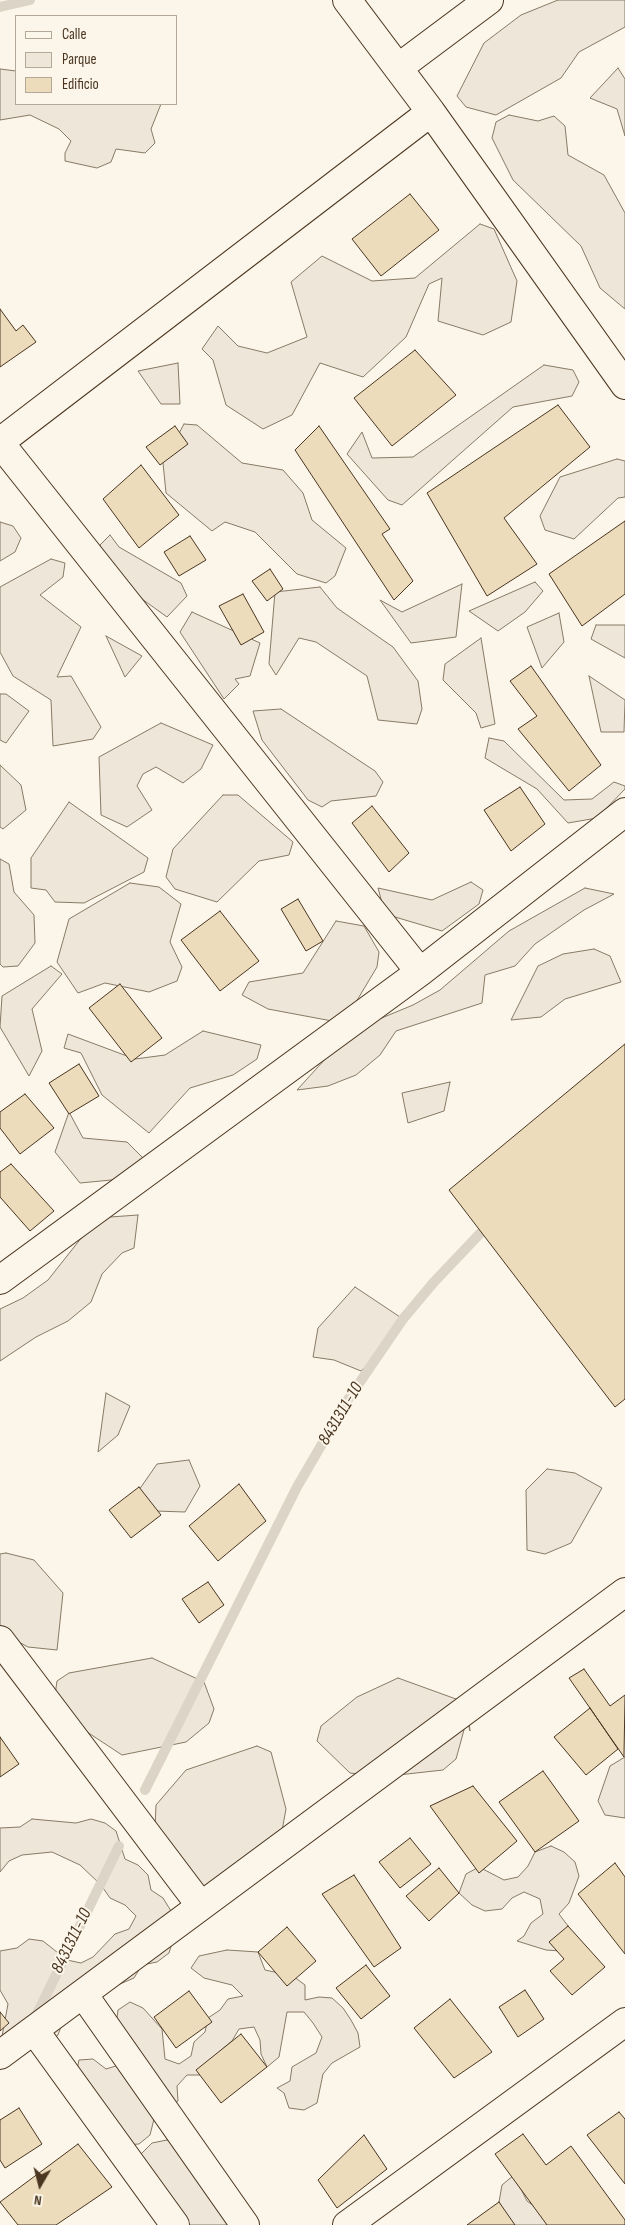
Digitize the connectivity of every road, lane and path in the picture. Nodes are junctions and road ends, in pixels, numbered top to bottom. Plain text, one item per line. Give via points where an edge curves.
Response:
1 (347, 0) edge
2 (489, 0) edge
3 (398, 68) junction
4 (431, 112) junction
5 (625, 385) edge
6 (0, 442) edge
7 (625, 812) edge
8 (420, 972) junction
9 (0, 1280) edge
10 (625, 1592) edge
11 (0, 1640) edge
12 (201, 1906) junction
13 (83, 1994) junction
14 (625, 2022) edge
15 (34, 2030) junction
16 (0, 2055) edge
17 (174, 2225) edge
18 (245, 2225) edge
19 (347, 2225) edge

1 - 3 street
2 - 3 street
3 - 4 street
4 - 5 street
4 - 6 street
6 - 8 street
7 - 8 street
8 - 9 street
10 - 12 street
11 - 12 street
12 - 13 street
13 - 15 street
13 - 18 street
14 - 19 street
15 - 16 street
15 - 17 street

